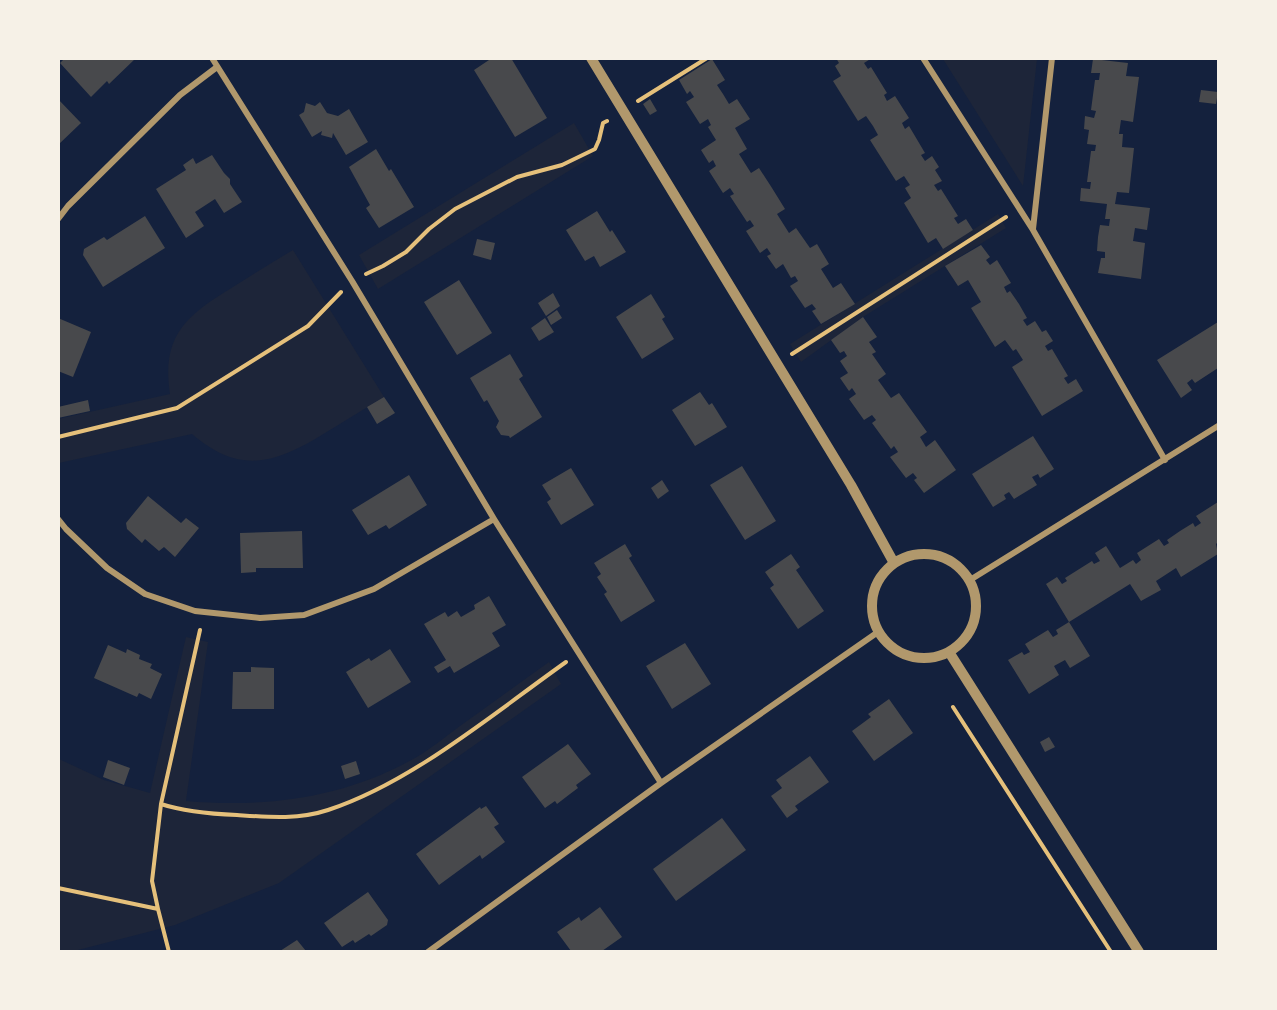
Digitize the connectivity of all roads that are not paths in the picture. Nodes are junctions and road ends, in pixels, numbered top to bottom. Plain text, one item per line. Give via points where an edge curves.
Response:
1 (212, 58) edge
2 (591, 58) edge
3 (923, 58) edge
4 (1052, 58) edge
5 (217, 67) junction
6 (58, 219) edge
7 (1033, 230) junction
8 (1218, 426) edge
9 (1165, 460) junction
10 (58, 519) edge
11 (495, 519) junction
12 (894, 563) junction
13 (970, 580) junction
14 (878, 632) junction
15 (949, 652) junction
16 (661, 783) junction
17 (428, 951) edge
18 (1139, 951) edge

1 - 5 street
2 - 12 street via 851,485
3 - 7 street
4 - 7 street
5 - 6 street via 180,95
5 - 11 street
7 - 9 street
8 - 9 street
9 - 13 street
10 - 11 street via 107,568 145,594 204,612 260,618 304,615 374,589
11 - 16 street
12 - 13 street via 910,555 927,553 952,562
12 - 14 street via 879,580 872,602
13 - 15 street via 976,612 962,642
14 - 15 street via 902,653 933,657
14 - 16 street
15 - 18 street
16 - 17 street

